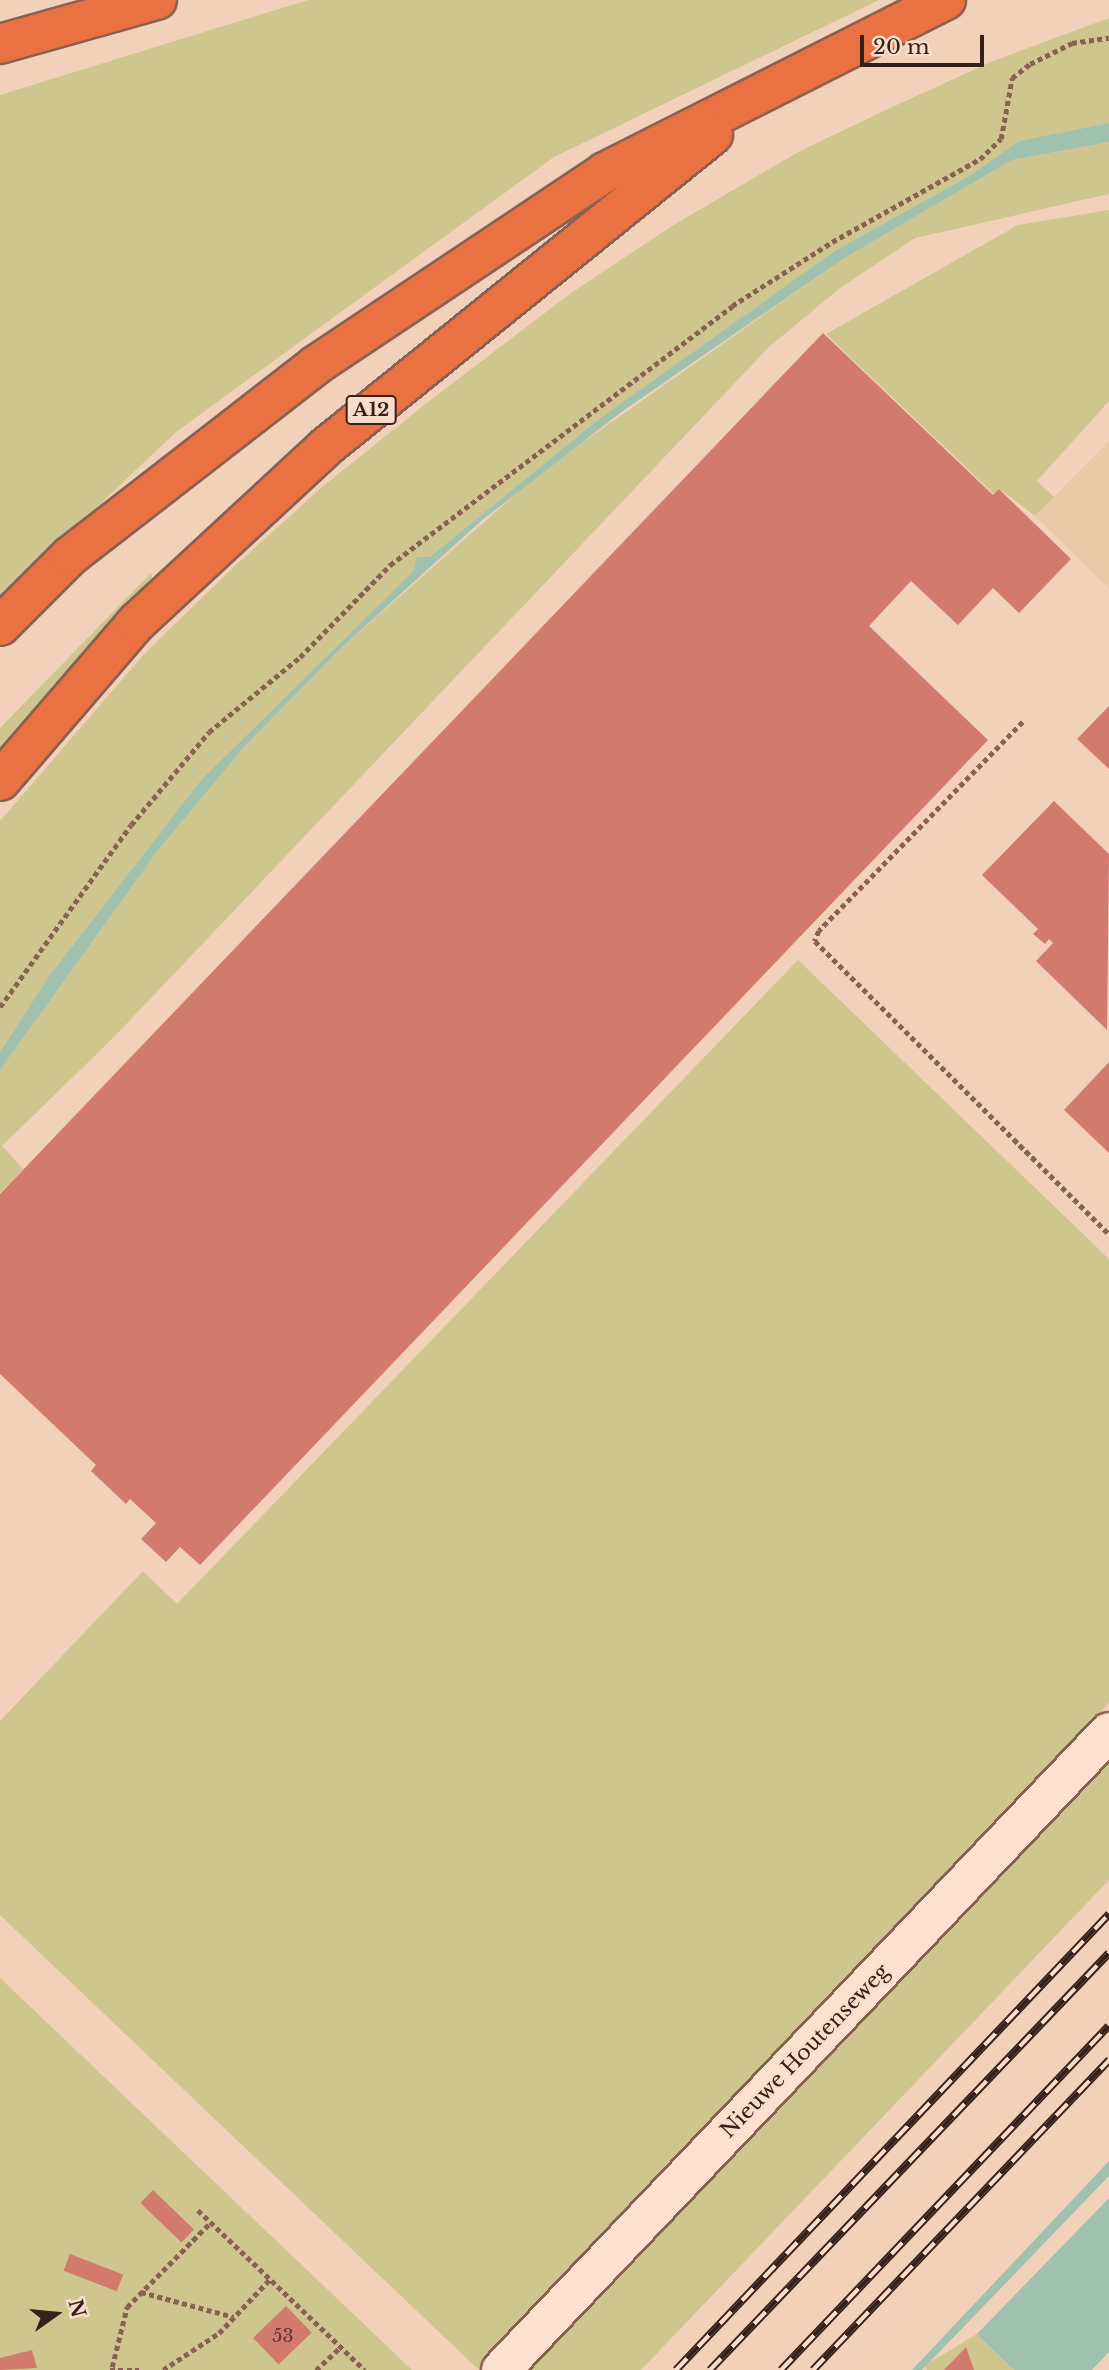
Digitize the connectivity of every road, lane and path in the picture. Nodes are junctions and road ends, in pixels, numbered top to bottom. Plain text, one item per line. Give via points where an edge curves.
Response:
1 (157, 0) edge
2 (946, 0) edge
3 (1109, 38) edge
4 (0, 44) edge
5 (782, 80) junction
6 (0, 626) edge
7 (1023, 723) dead end
8 (0, 781) edge
9 (0, 1007) edge
10 (1109, 1234) edge
11 (1109, 1732) edge
12 (198, 2210) dead end
13 (211, 2222) junction
14 (270, 2279) junction
15 (140, 2292) junction
16 (234, 2317) junction
17 (341, 2347) junction
18 (111, 2369) edge
19 (139, 2370) edge
20 (163, 2370) edge
21 (316, 2370) edge
22 (365, 2370) edge
23 (501, 2370) edge

1 - 4 highway
2 - 5 highway, A12
3 - 9 path via 1072,43 1030,64 1012,78 1001,138 980,159 832,242 732,306 390,565 300,657 209,732 131,825
5 - 6 highway, A12 via 605,172 316,365 70,556
5 - 8 highway, A12 via 327,446 137,622
7 - 10 path via 819,931 816,941
11 - 23 street, Nieuwe Houtenseweg
12 - 13 path
13 - 14 path
13 - 15 path
14 - 16 path
14 - 17 path
15 - 16 path
15 - 18 path via 127,2307
16 - 20 path via 219,2333
17 - 21 path
17 - 22 path
18 - 19 path

